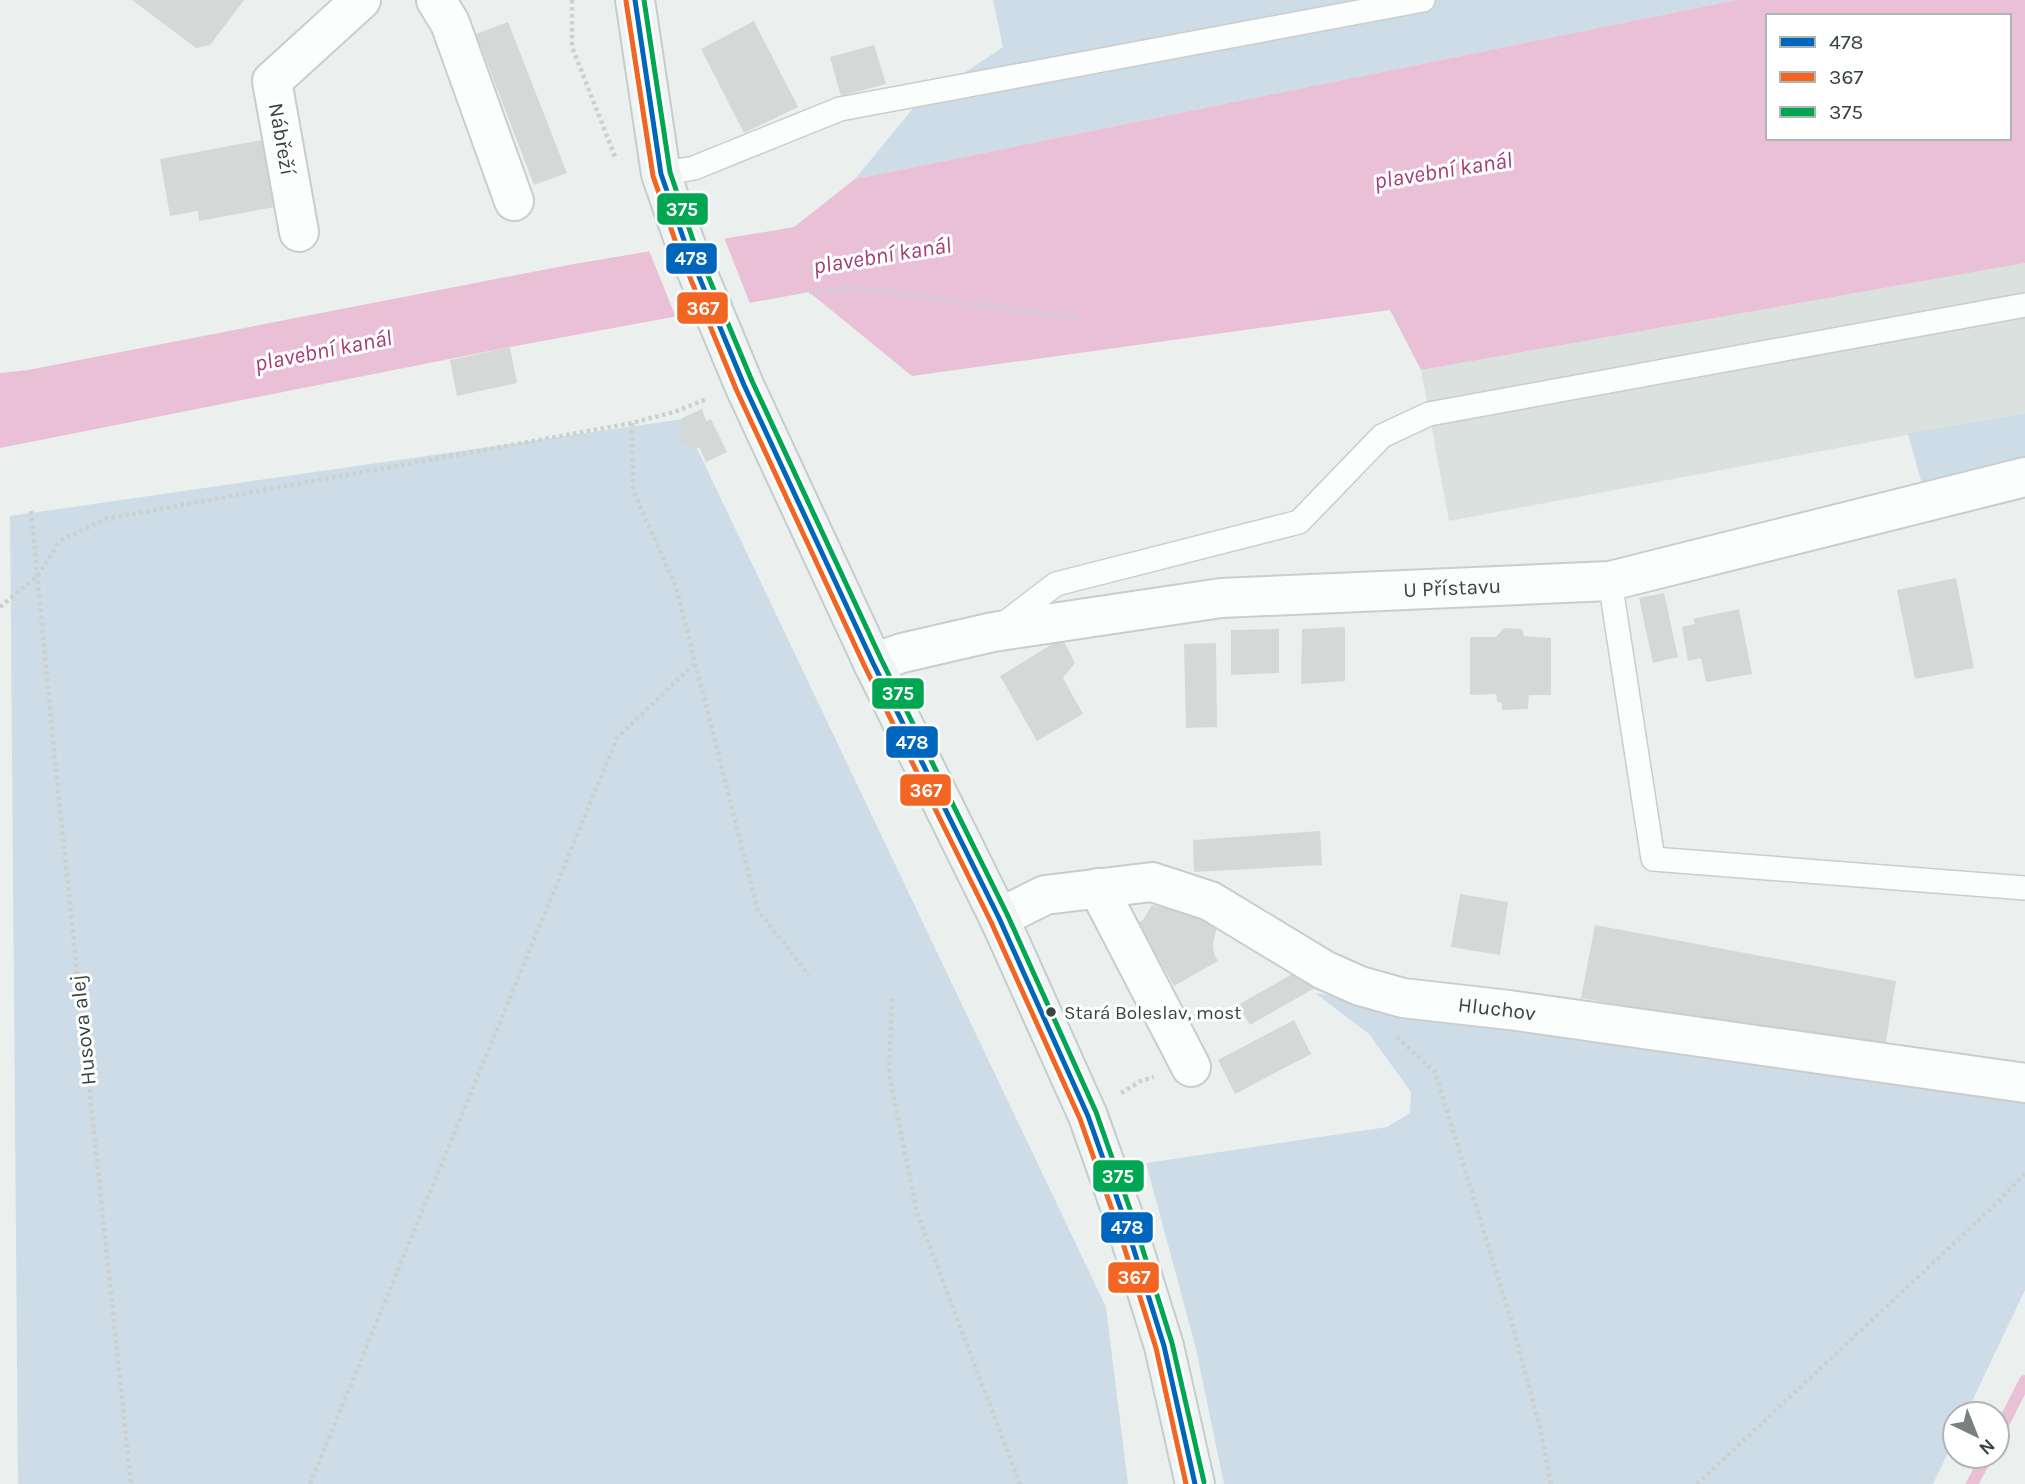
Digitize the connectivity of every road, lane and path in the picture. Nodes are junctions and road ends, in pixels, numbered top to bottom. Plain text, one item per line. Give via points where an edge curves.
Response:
1 (361, 0) edge
2 (436, 0) edge
3 (572, 0) edge
4 (635, 0) edge
5 (1423, 0) edge
6 (618, 162) dead end
7 (666, 190) junction
8 (514, 201) dead end
9 (299, 232) dead end
10 (809, 292) dead end
11 (2025, 305) edge
12 (1082, 320) dead end
13 (712, 397) dead end
14 (632, 423) junction
15 (2025, 477) edge
16 (31, 511) dead end
17 (38, 575) junction
18 (1610, 581) junction
19 (0, 607) edge
20 (993, 632) junction
21 (695, 663) junction
22 (873, 663) junction
23 (1098, 888) junction
24 (2025, 888) edge
25 (999, 918) junction
26 (809, 975) dead end
27 (892, 999) dead end
28 (1395, 1035) dead end
29 (1191, 1067) dead end
30 (1141, 1081) dead end
31 (2025, 1083) edge
32 (1119, 1094) dead end
33 (2025, 1173) edge
34 (131, 1484) edge
35 (310, 1484) edge
36 (1020, 1484) edge
37 (1195, 1484) edge
38 (1551, 1484) edge
39 (1697, 1484) edge

1 - 9 street, Nábřeží via 272,82
2 - 8 street via 450,23
3 - 6 path via 572,47
4 - 7 main road
5 - 7 lane via 840,109 694,168
7 - 22 main road via 736,366
10 - 12 path via 861,288
11 - 20 lane via 1429,414 1382,436 1299,522 1056,584
13 - 14 path
14 - 17 path via 105,519 60,541
14 - 21 path via 633,490 676,587
15 - 18 street, U Přístavu
16 - 17 path, Husova alej
17 - 19 path
17 - 34 path, Husova alej
18 - 20 street, U Přístavu via 1221,598
18 - 24 lane via 1653,859
20 - 22 street, U Přístavu
21 - 26 path via 758,911
21 - 35 path via 617,738
22 - 25 main road
23 - 25 street, Hluchov via 1045,895
23 - 29 street
23 - 31 street, Hluchov via 1152,882 1210,901 1324,970 1403,998
25 - 37 main road via 1088,1116 1123,1215 1164,1346
27 - 36 path via 889,1073 918,1213
28 - 38 path via 1435,1072 1511,1320
30 - 32 path
33 - 39 path

